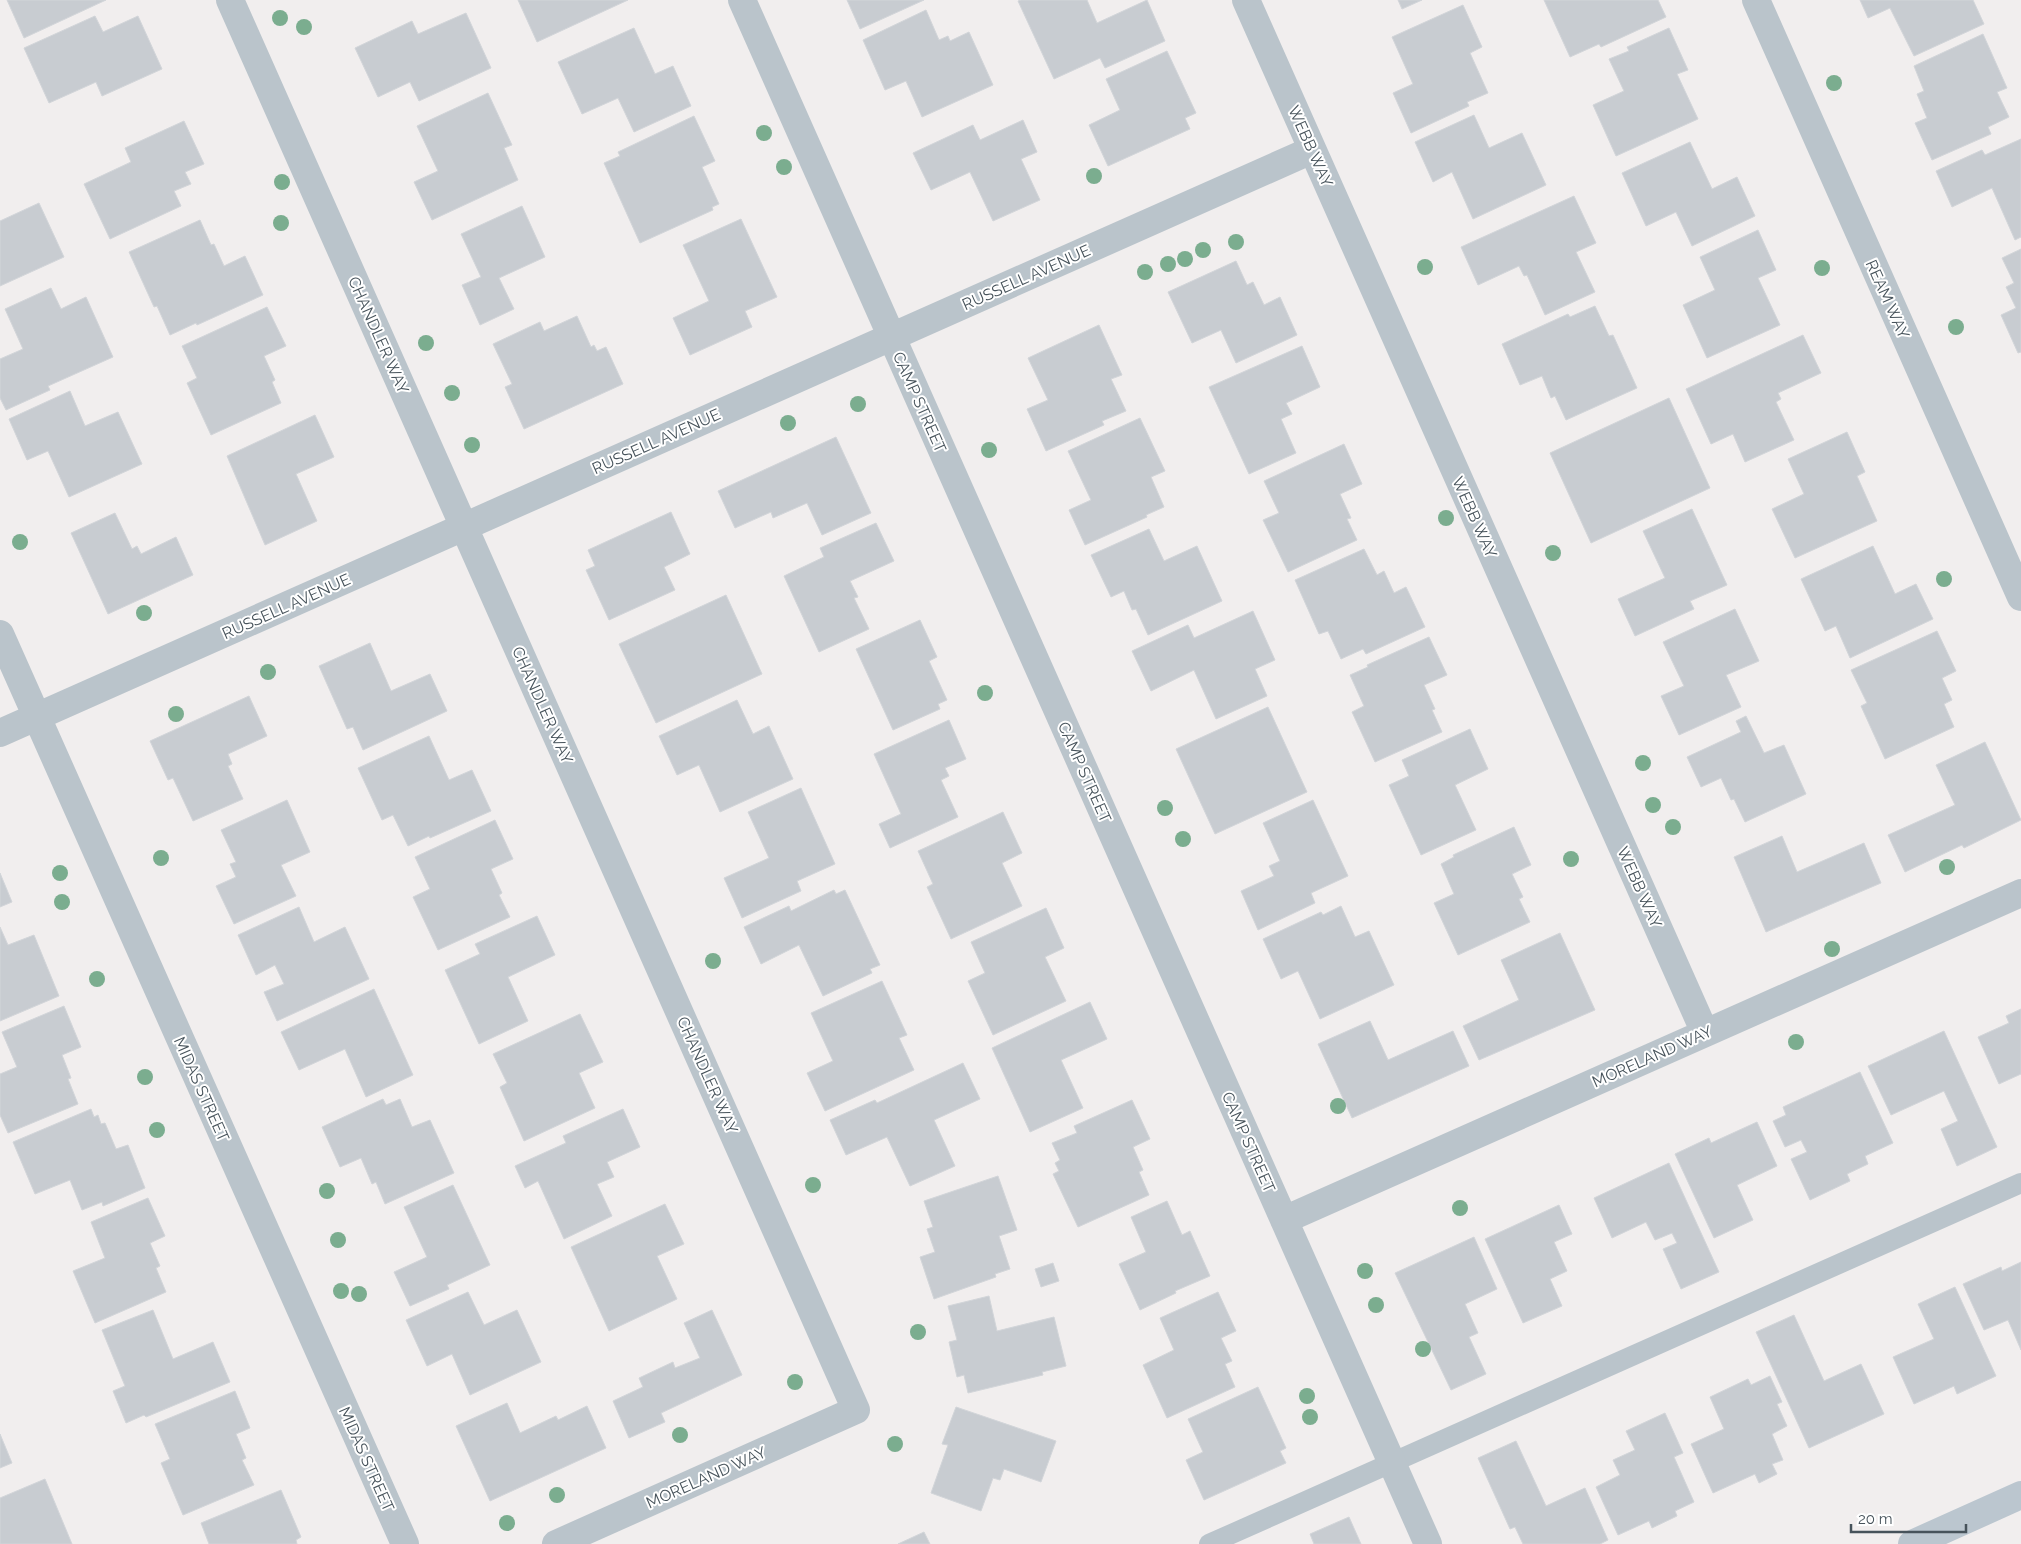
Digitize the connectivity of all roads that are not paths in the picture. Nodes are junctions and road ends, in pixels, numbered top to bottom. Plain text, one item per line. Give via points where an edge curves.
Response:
1 (230, 0) edge
2 (742, 0) edge
3 (1246, 0) edge
4 (1756, 0) edge
5 (1312, 150) junction
6 (891, 336) junction
7 (464, 527) junction
8 (2021, 597) edge
9 (0, 634) edge
10 (37, 717) junction
11 (0, 733) edge
12 (2021, 893) edge
13 (1705, 1033) junction
14 (2021, 1183) edge
15 (1284, 1220) junction
16 (856, 1410) joint
17 (1392, 1463) junction
18 (2021, 1495) edge
19 (404, 1544) edge
20 (556, 1544) edge
21 (1209, 1544) edge
22 (1428, 1544) edge
23 (1912, 1544) edge

1 - 7 street, CHANDLER WAY
2 - 6 street, CAMP STREET
3 - 5 street, WEBB WAY
4 - 8 street, REAM WAY
5 - 6 street, RUSSELL AVENUE
5 - 13 street, WEBB WAY
6 - 7 street, RUSSELL AVENUE
6 - 15 street, CAMP STREET
7 - 10 street, RUSSELL AVENUE
7 - 16 street, CHANDLER WAY
9 - 10 street, MIDAS STREET
10 - 11 street, RUSSELL AVENUE
10 - 19 street, MIDAS STREET
12 - 13 street, MORELAND WAY
13 - 15 street, MORELAND WAY
14 - 17 lane
15 - 17 street, CAMP STREET
16 - 20 street, MORELAND WAY
17 - 21 lane
17 - 22 street, CAMP STREET
18 - 23 street

